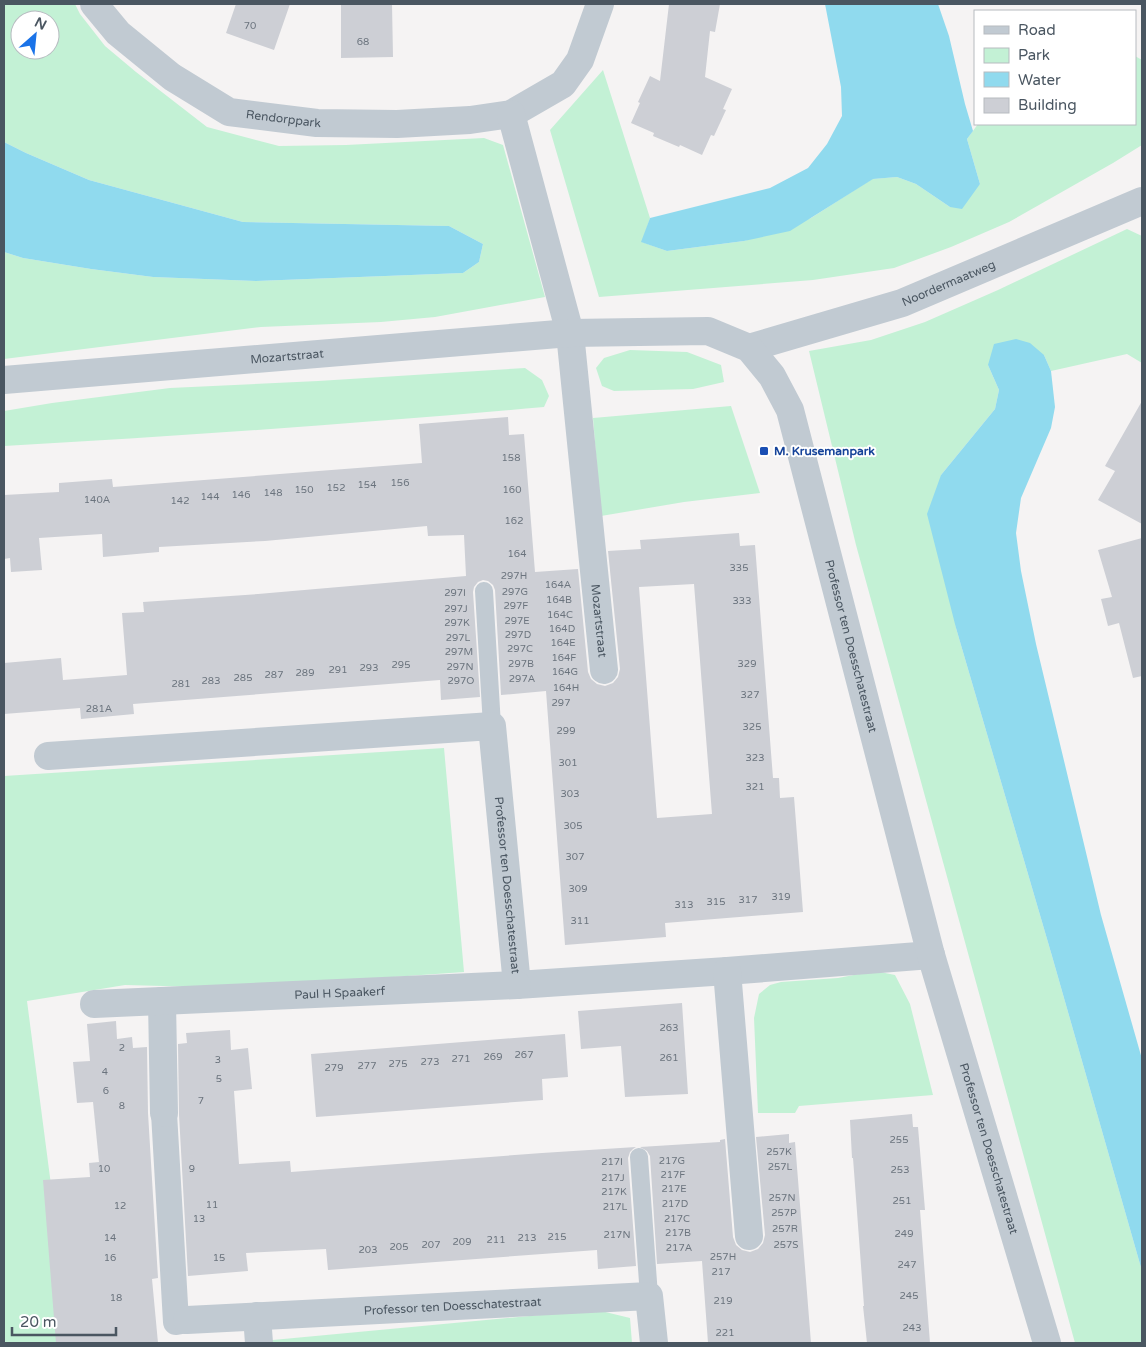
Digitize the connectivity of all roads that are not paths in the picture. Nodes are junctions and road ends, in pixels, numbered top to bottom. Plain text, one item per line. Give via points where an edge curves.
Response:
1 (94, 4) edge
2 (600, 4) edge
3 (511, 114) junction
4 (1142, 201) edge
5 (570, 333) junction
6 (749, 348) junction
7 (4, 380) edge
8 (484, 591) dead end
9 (604, 670) dead end
10 (492, 726) junction
11 (48, 756) dead end
12 (931, 955) junction
13 (727, 971) junction
14 (518, 985) junction
15 (162, 1001) junction
16 (94, 1004) dead end
17 (164, 1113) joint
18 (639, 1157) dead end
19 (749, 1236) dead end
20 (649, 1296) junction
21 (257, 1316) junction
22 (187, 1320) joint
23 (259, 1343) edge
24 (654, 1343) edge
25 (1047, 1343) edge

1 - 3 street, Rendorppark via 118,33 172,77 229,112 317,123 388,124 470,120
2 - 3 street, Rendorppark via 580,60 563,84
3 - 5 street
4 - 6 street, Noordermaatweg via 902,303
5 - 6 street, Mozartstraat via 708,331
5 - 7 street, Mozartstraat
5 - 9 street, Mozartstraat
6 - 12 street, Professor ten Doesschatestraat via 772,376 790,410
8 - 10 lane, Professor ten Doesschatestraat
10 - 11 street
10 - 14 street, Professor ten Doesschatestraat
12 - 13 street, Professor ten Doesschatestraat
12 - 25 street, Professor ten Doesschatestraat
13 - 14 street, Professor ten Doesschatestraat
13 - 19 street
14 - 15 street, Paul H Spaakerf
15 - 16 street, Paul H Spaakerf
15 - 17 street
17 - 22 street via 176,1322
18 - 20 lane
20 - 21 street, Professor ten Doesschatestraat
20 - 24 street
21 - 22 street, Professor ten Doesschatestraat
21 - 23 street

